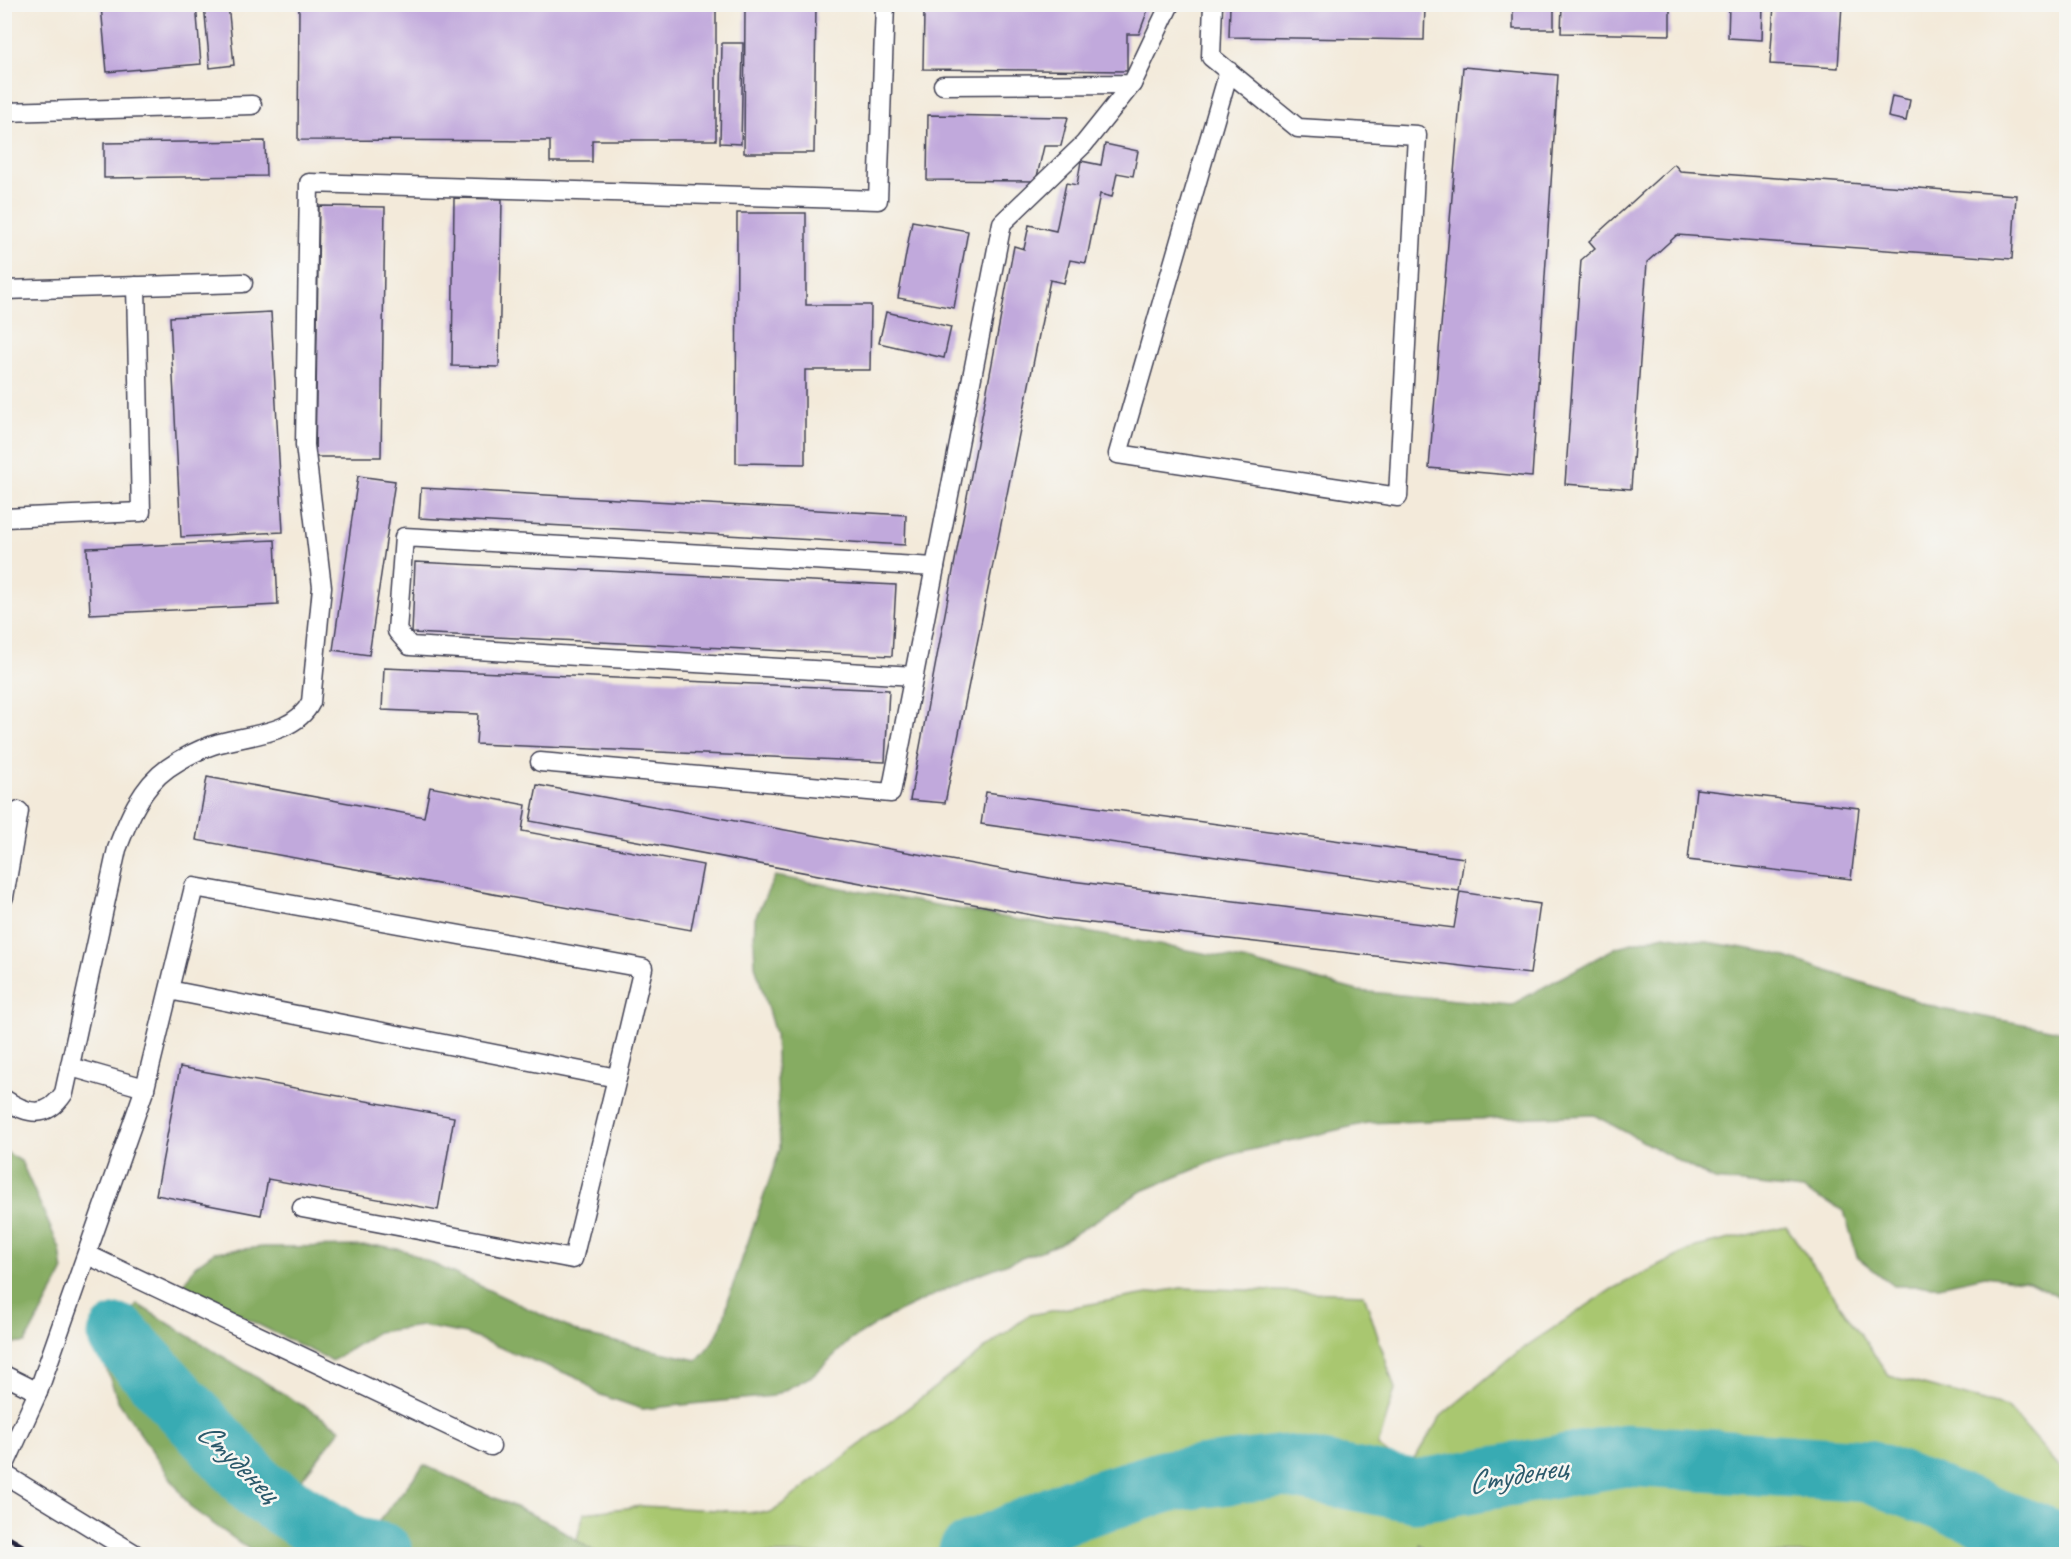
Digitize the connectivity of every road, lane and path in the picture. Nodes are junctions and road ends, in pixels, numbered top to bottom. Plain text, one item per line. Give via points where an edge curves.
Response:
1 (885, 4) edge
2 (1170, 4) edge
3 (1213, 4) edge
4 (1229, 71) junction
5 (1132, 84) junction
6 (943, 85) dead end
7 (252, 105) dead end
8 (4, 112) edge
9 (243, 283) dead end
10 (136, 286) junction
11 (4, 290) edge
12 (4, 518) edge
13 (935, 567) junction
14 (914, 676) junction
15 (540, 762) dead end
16 (20, 811) dead end
17 (4, 897) edge
18 (169, 990) junction
19 (71, 1067) junction
20 (617, 1078) junction
21 (145, 1088) junction
22 (4, 1099) edge
23 (302, 1208) dead end
24 (88, 1255) junction
25 (4, 1375) edge
26 (38, 1392) junction
27 (491, 1446) dead end
28 (4, 1467) edge
29 (4, 1474) edge
30 (135, 1554) edge

1 - 19 lane via 878,200 309,183 305,445 322,587 311,702 306,712 288,726 210,746 167,769 151,784 130,815 117,849
2 - 5 lane
3 - 4 lane via 1211,57
4 - 4 lane via 1118,454 1398,496 1417,135 1298,128
5 - 6 lane
5 - 13 lane via 1084,144 1002,223
7 - 8 lane
9 - 10 lane
10 - 11 lane
10 - 12 lane via 141,512
13 - 14 lane
13 - 14 lane via 404,537 397,631 410,646
14 - 15 lane via 891,793
16 - 17 lane
18 - 20 lane
18 - 20 lane via 194,887 643,968
18 - 21 lane
19 - 21 lane
19 - 22 lane via 64,1093 49,1109 26,1112
20 - 23 lane via 573,1259
21 - 24 lane
24 - 26 lane
24 - 27 lane
25 - 26 lane
26 - 28 lane
29 - 30 lane

